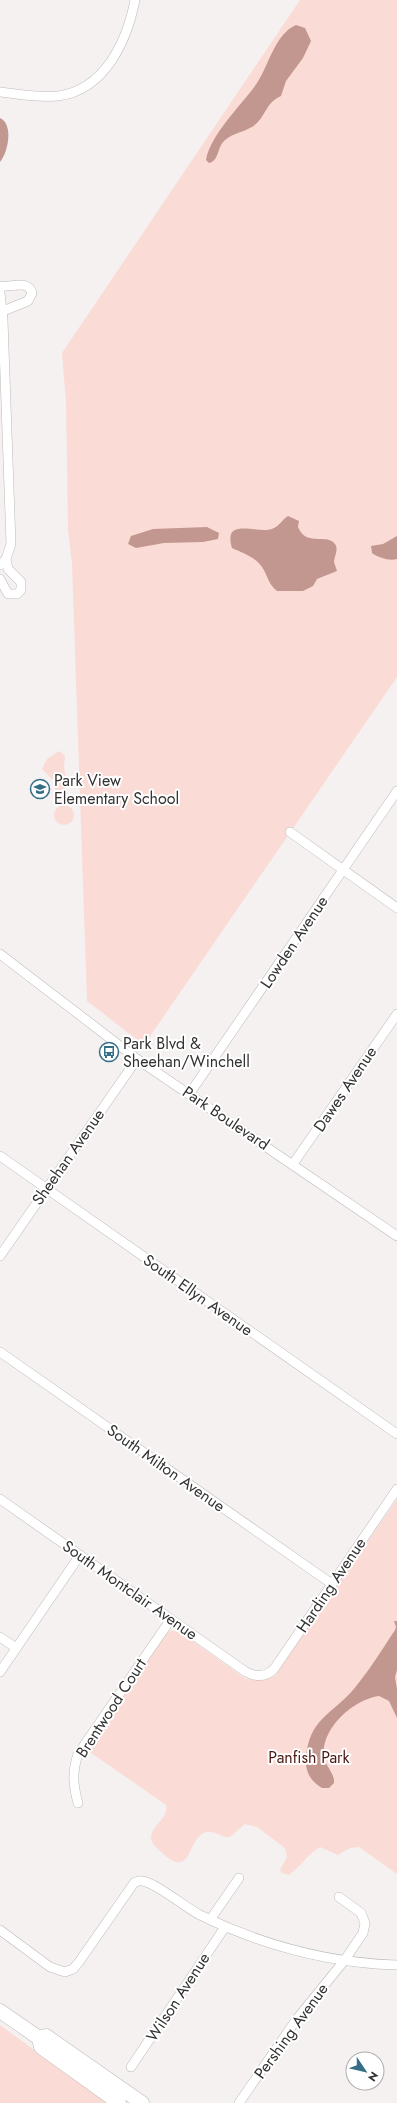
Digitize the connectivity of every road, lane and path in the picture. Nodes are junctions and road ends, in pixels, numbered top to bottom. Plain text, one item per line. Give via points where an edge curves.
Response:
1 (135, 0) edge
2 (0, 92) edge
3 (0, 286) edge
4 (0, 293) edge
5 (3, 311) junction
6 (2, 350) edge
7 (3, 562) edge
8 (0, 579) edge
9 (397, 791) edge
10 (290, 832) dead end
11 (343, 870) junction
12 (397, 908) edge
13 (0, 954) edge
14 (397, 1014) edge
15 (137, 1058) junction
16 (190, 1093) junction
17 (0, 1156) edge
18 (293, 1164) junction
19 (46, 1188) junction
20 (397, 1236) edge
21 (0, 1256) edge
22 (0, 1352) edge
23 (397, 1434) edge
24 (397, 1490) edge
25 (0, 1499) edge
26 (80, 1555) junction
27 (332, 1584) junction
28 (171, 1618) junction
29 (0, 1637) edge
30 (16, 1648) junction
31 (0, 1672) edge
32 (262, 1676) joint
33 (78, 1803) dead end
34 (239, 1878) dead end
35 (339, 1896) dead end
36 (210, 1920) junction
37 (224, 1927) junction
38 (0, 1930) edge
39 (344, 1961) junction
40 (397, 1965) edge
41 (0, 2010) edge
42 (39, 2038) junction
43 (131, 2067) dead end
44 (119, 2103) edge
45 (142, 2103) edge
46 (239, 2103) edge

1 - 2 street via 117,52 103,72 86,87 58,96
3 - 5 street via 24,284 32,293 28,301
4 - 5 street
5 - 6 street
6 - 7 street via 11,544
7 - 8 street via 21,582 21,590 17,594 8,594
9 - 11 street, Lowden Avenue
10 - 11 street
11 - 12 street
11 - 16 street, Lowden Avenue
13 - 15 street, Park Boulevard
14 - 18 street, Dawes Avenue
15 - 16 street, Park Boulevard
15 - 19 street, Sheehan Avenue
16 - 18 street, Park Boulevard
17 - 19 street, South Ellyn Avenue
18 - 20 street, Park Boulevard
19 - 21 street, Sheehan Avenue
19 - 23 street, South Ellyn Avenue
22 - 27 street, South Milton Avenue
24 - 27 street, Harding Avenue
25 - 26 street, South Montclair Avenue
26 - 28 street, South Montclair Avenue
26 - 30 street
27 - 32 street, Harding Avenue via 274,1669
28 - 32 street, South Montclair Avenue via 246,1672
28 - 33 street, Brentwood Court via 78,1754 73,1769 73,1787
29 - 30 street
30 - 31 street
34 - 36 street
35 - 39 street, Pershing Avenue via 361,1913 365,1923 363,1933
36 - 37 street
36 - 38 street via 141,1880 134,1883 79,1962 66,1972 50,1967
37 - 39 street via 282,1947
37 - 43 street, Wilson Avenue
39 - 40 street
39 - 46 street, Pershing Avenue via 296,2020
41 - 42 main road
42 - 44 main road via 41,2047
42 - 45 main road via 46,2036

